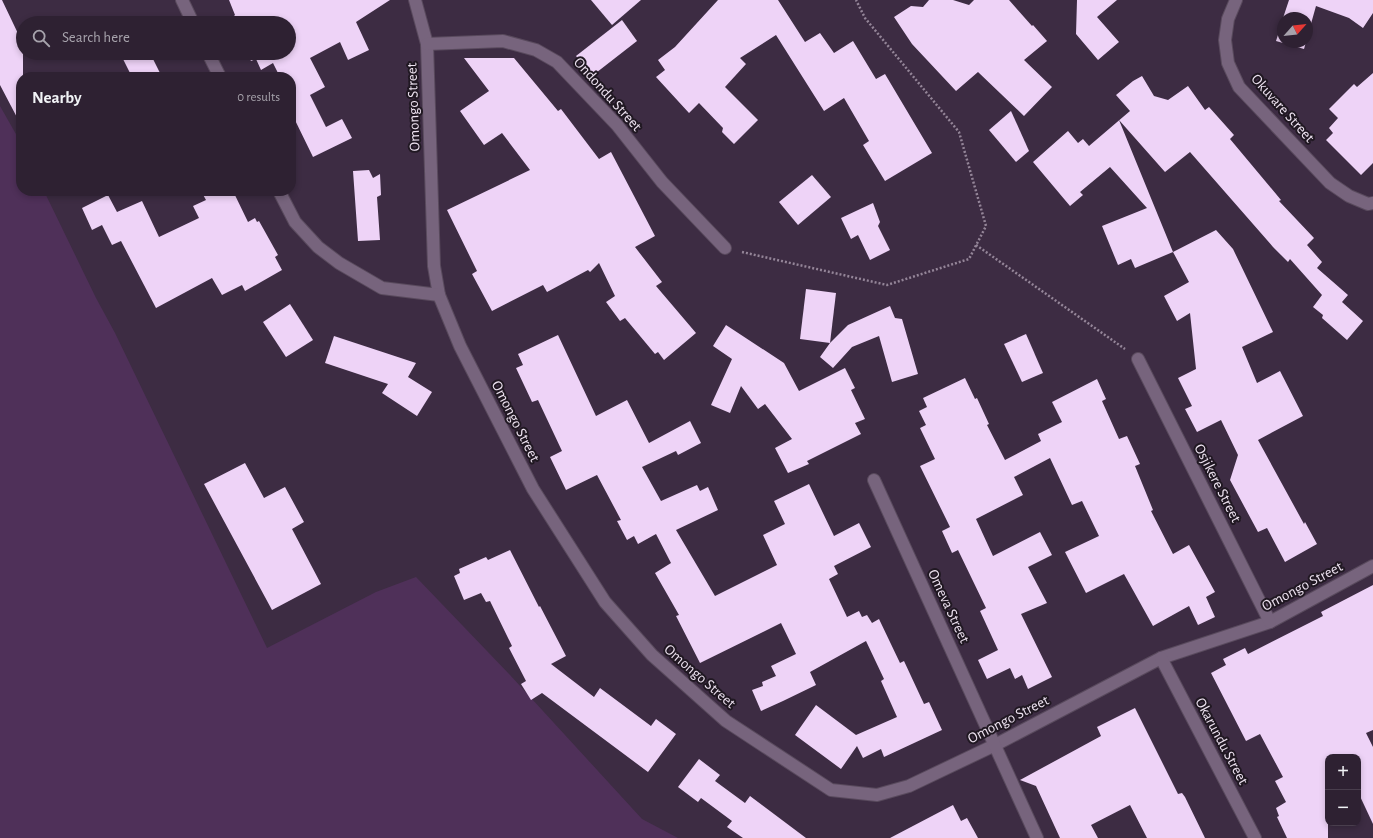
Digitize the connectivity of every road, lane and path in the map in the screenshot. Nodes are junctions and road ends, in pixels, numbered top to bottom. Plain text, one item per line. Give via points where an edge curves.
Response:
1 (182, 0) edge
2 (415, 0) edge
3 (856, 0) edge
4 (1236, 0) edge
5 (190, 16) edge
6 (426, 44) junction
7 (212, 60) edge
8 (218, 72) edge
9 (282, 196) edge
10 (1373, 204) edge
11 (976, 245) junction
12 (725, 248) joint
13 (439, 295) junction
14 (1138, 359) joint
15 (874, 480) dead end
16 (1373, 566) edge
17 (1270, 622) junction
18 (1161, 658) junction
19 (995, 745) junction
20 (1037, 838) edge
21 (1255, 838) edge

1 - 5 street
2 - 6 street, Omongo Street
3 - 11 path via 865,18 959,132 986,226
4 - 10 street, Okuvare Street via 1228,19 1225,40 1228,63 1239,87 1330,184 1349,196
6 - 12 street, Ondondu Street via 503,41 536,50 557,62 617,125 662,182
6 - 13 street, Omongo Street via 434,266
7 - 8 street
9 - 13 street via 295,222 318,247 339,263 382,288
11 - 12 path via 969,258 887,285
11 - 14 path
13 - 19 street, Omongo Street via 460,346 533,489 605,602 652,655 726,721 831,790 877,795 909,786
14 - 17 street, Osjikere Street
15 - 19 street, Omeva Street
16 - 17 street, Omongo Street
17 - 18 street, Omongo Street
18 - 19 street, Omongo Street
18 - 21 street, Okarundu Street
19 - 20 street, Omeva Street

